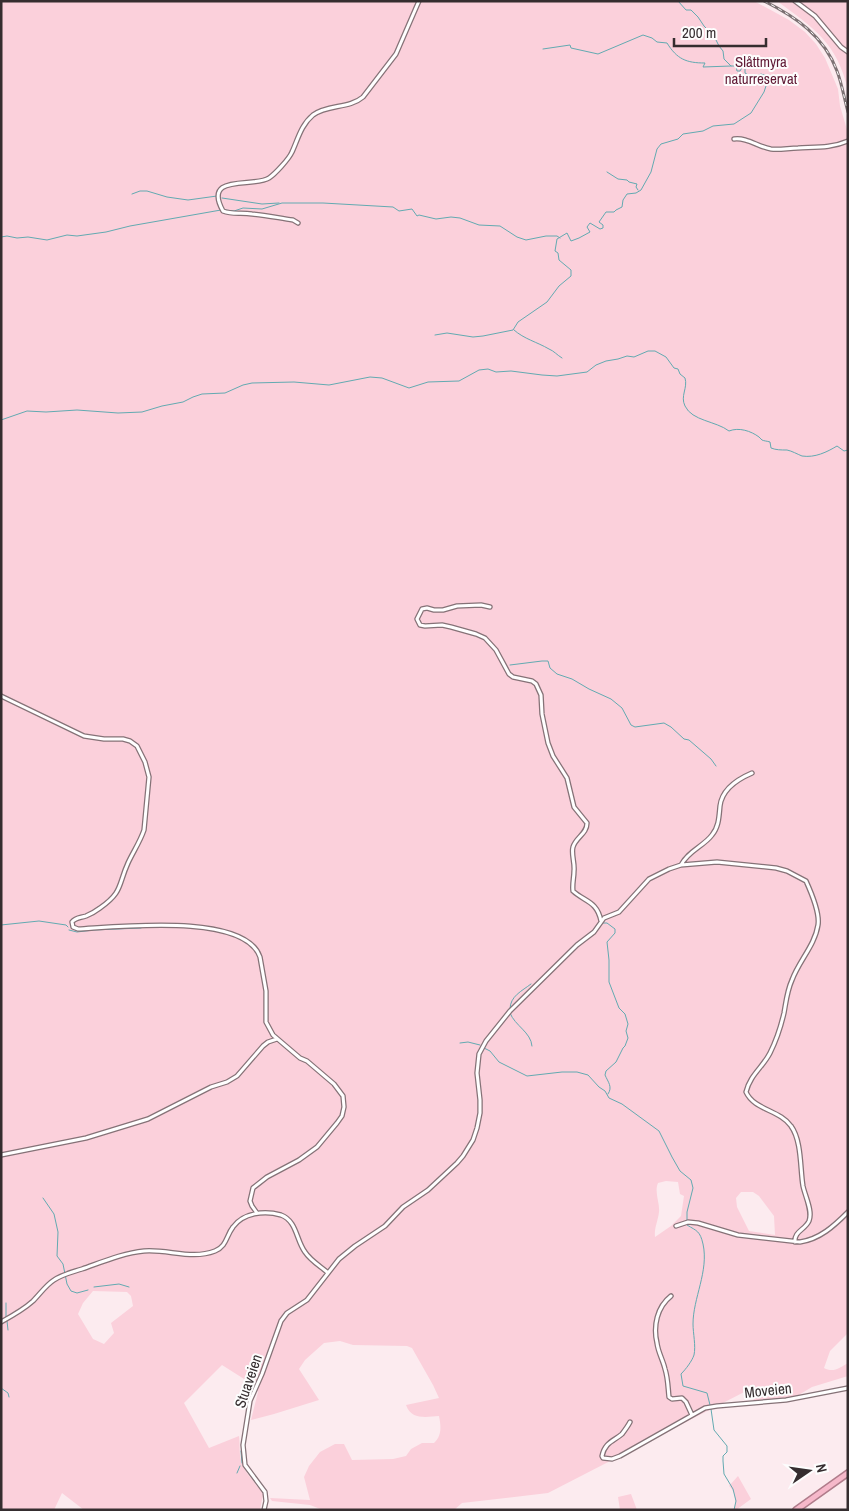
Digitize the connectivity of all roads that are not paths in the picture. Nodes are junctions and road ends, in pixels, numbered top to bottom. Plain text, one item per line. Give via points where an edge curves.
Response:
1 (420, 1) edge
2 (795, 1) edge
3 (848, 52) edge
4 (734, 139) dead end
5 (848, 141) edge
6 (298, 223) dead end
7 (490, 608) dead end
8 (1, 696) edge
9 (752, 773) dead end
10 (681, 865) junction
11 (601, 921) junction
12 (277, 1039) junction
13 (1, 1155) edge
14 (848, 1212) edge
15 (257, 1213) junction
16 (676, 1226) dead end
17 (795, 1242) junction
18 (327, 1272) junction
19 (671, 1296) dead end
20 (1, 1322) edge
21 (848, 1388) edge
22 (692, 1416) junction
23 (630, 1422) dead end
24 (848, 1473) edge
25 (264, 1510) edge
26 (796, 1510) edge

1 - 6 street via 396,54 358,102 314,115 299,133 291,155 266,180 230,184 220,192 219,202 226,213 252,214
2 - 3 street via 815,16
4 - 5 street via 742,138 778,149 836,145
7 - 11 street via 481,605 440,610 427,608 422,609 416,619 420,625 452,627 485,638 509,674 536,684 550,750 567,778 574,807 587,823 574,846 573,891 596,907
8 - 12 street via 84,736 130,741 141,752 148,769 144,830 119,889 97,910 74,919 73,927 186,926 228,932 249,942 260,957 266,991 266,1022
9 - 10 street via 729,788 721,802 712,836
10 - 11 street, Stuaveien via 649,880 622,910
10 - 17 street via 717,862 787,871 806,881 817,911 817,930 791,981 782,1022 770,1054 751,1079 746,1092 758,1105 785,1119 795,1133 810,1213
11 - 18 street, Stuaveien via 594,932 510,1011 483,1046 477,1073 480,1113 477,1128 457,1163
12 - 13 street via 263,1046 237,1076 148,1119 86,1138
12 - 15 street via 338,1087 344,1107 337,1124 317,1147 253,1188 250,1201
14 - 17 street via 822,1235 810,1241
15 - 18 street via 279,1214 289,1220 305,1253
15 - 20 street via 238,1222 224,1245 213,1252 180,1255 144,1251 65,1274 52,1281 25,1308
16 - 17 street via 698,1223 738,1235
18 - 25 street, Stuaveien via 307,1300 287,1313 282,1321 252,1393 243,1445 244,1462 265,1492
19 - 22 street via 657,1316 657,1345 666,1371 669,1397 682,1398
21 - 22 street, Moveien via 786,1400 706,1408
22 - 23 street, Moveien via 620,1456 604,1458 603,1450 611,1440 621,1435
24 - 26 highway

